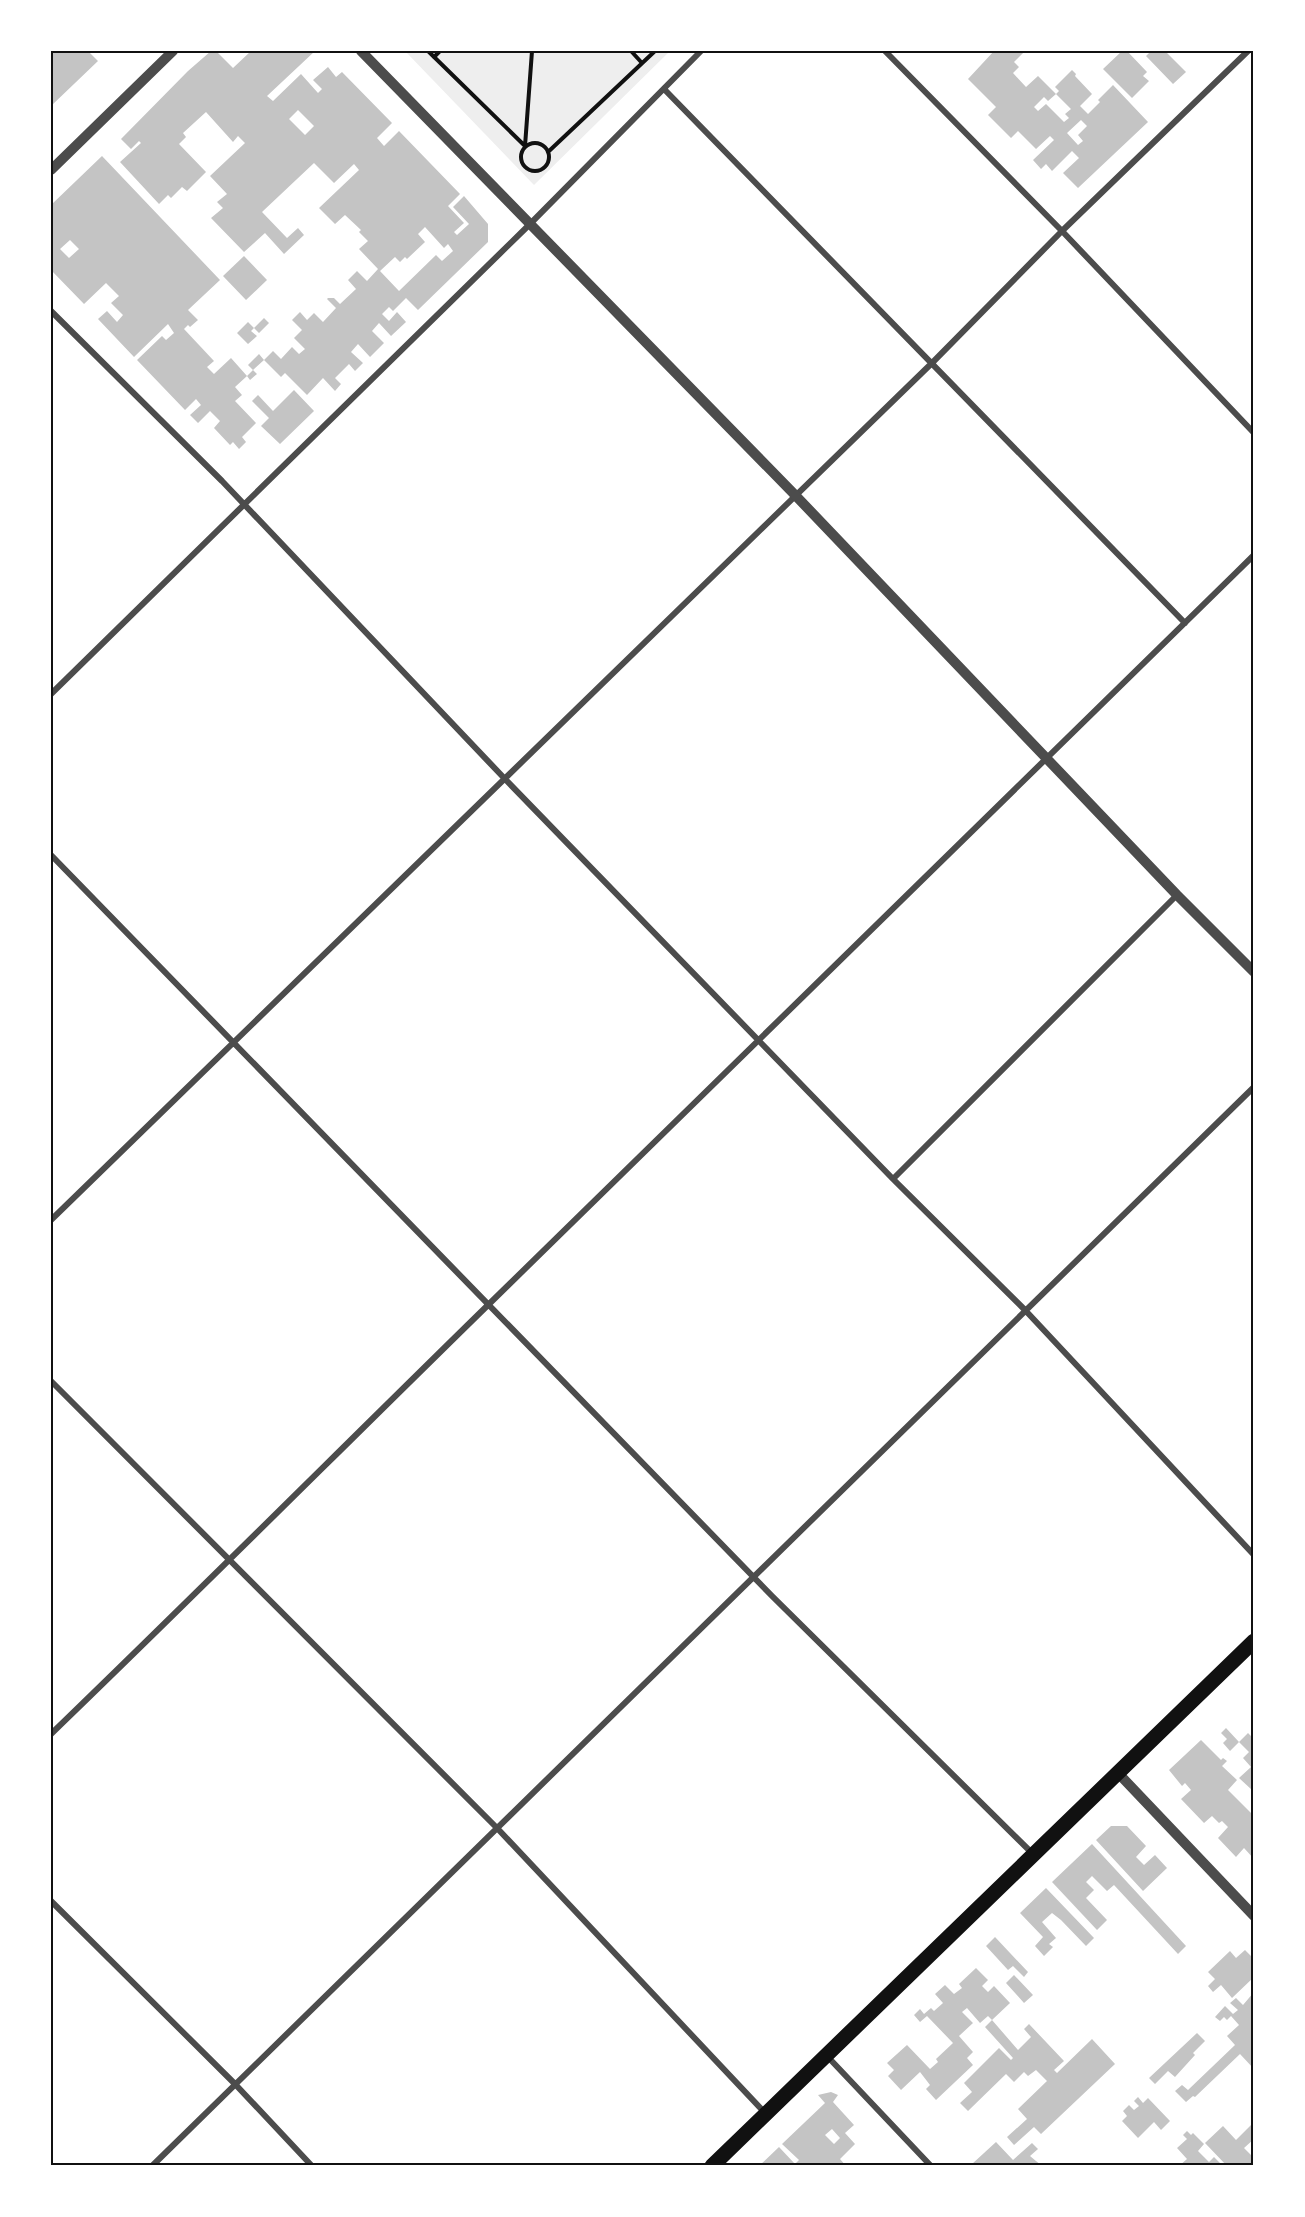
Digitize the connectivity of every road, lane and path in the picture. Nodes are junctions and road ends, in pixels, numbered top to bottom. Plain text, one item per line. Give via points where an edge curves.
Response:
1 (173, 51) edge
2 (361, 51) edge
3 (428, 51) edge
4 (440, 51) edge
5 (526, 51) edge
6 (542, 51) edge
7 (632, 51) edge
8 (655, 51) edge
9 (701, 51) edge
10 (885, 51) edge
11 (1248, 51) edge
12 (532, 52) edge
13 (434, 57) junction
14 (642, 63) junction
15 (664, 88) junction
16 (525, 146) junction
17 (548, 152) junction
18 (51, 170) edge
19 (529, 225) junction
20 (1062, 231) junction
21 (51, 311) edge
22 (933, 363) junction
23 (1254, 433) edge
24 (796, 496) junction
25 (245, 505) junction
26 (1254, 555) edge
27 (1185, 623) junction
28 (51, 694) edge
29 (1047, 758) junction
30 (505, 779) junction
31 (51, 855) edge
32 (1177, 895) junction
33 (1254, 972) edge
34 (761, 1041) junction
35 (234, 1042) junction
36 (1254, 1087) edge
37 (893, 1179) junction
38 (51, 1220) edge
39 (489, 1304) junction
40 (1025, 1310) junction
41 (51, 1381) edge
42 (1254, 1555) edge
43 (229, 1562) junction
44 (754, 1576) junction
45 (1254, 1641) edge
46 (51, 1734) edge
47 (1118, 1773) junction
48 (496, 1828) junction
49 (1034, 1855) junction
50 (51, 1901) edge
51 (1254, 1916) edge
52 (826, 2055) junction
53 (235, 2084) junction
54 (766, 2114) junction
55 (152, 2166) edge
56 (312, 2166) edge
57 (712, 2166) edge
58 (931, 2166) edge

1 - 18 street
2 - 19 street
3 - 13 path
4 - 13 path
5 - 12 path
6 - 12 path
7 - 14 path
8 - 14 path
9 - 15 street
10 - 20 street
11 - 20 street
12 - 16 path
13 - 16 path
14 - 17 path
15 - 19 street
15 - 22 street
16 - 17 path via 538,143
16 - 17 path via 522,164 533,171 546,165
19 - 24 street
19 - 25 street
20 - 22 street
20 - 23 street
21 - 25 street
22 - 24 street
22 - 27 street
24 - 29 street
24 - 30 street
25 - 28 street
25 - 30 street
26 - 27 street
27 - 29 street
29 - 32 street
29 - 34 street
30 - 34 street
30 - 35 street
31 - 35 street
32 - 33 street
32 - 37 street
34 - 37 street
34 - 39 street
35 - 38 street
35 - 39 street
36 - 40 street
37 - 40 street
39 - 43 street
39 - 44 street
40 - 42 street
40 - 44 street
41 - 43 street
43 - 46 street
43 - 48 street
44 - 48 street
44 - 49 street
45 - 47 main road
47 - 49 main road
47 - 51 street
48 - 53 street
48 - 54 street
49 - 52 main road
50 - 53 street
52 - 54 main road
52 - 58 street
53 - 55 street
53 - 56 street
54 - 57 main road

